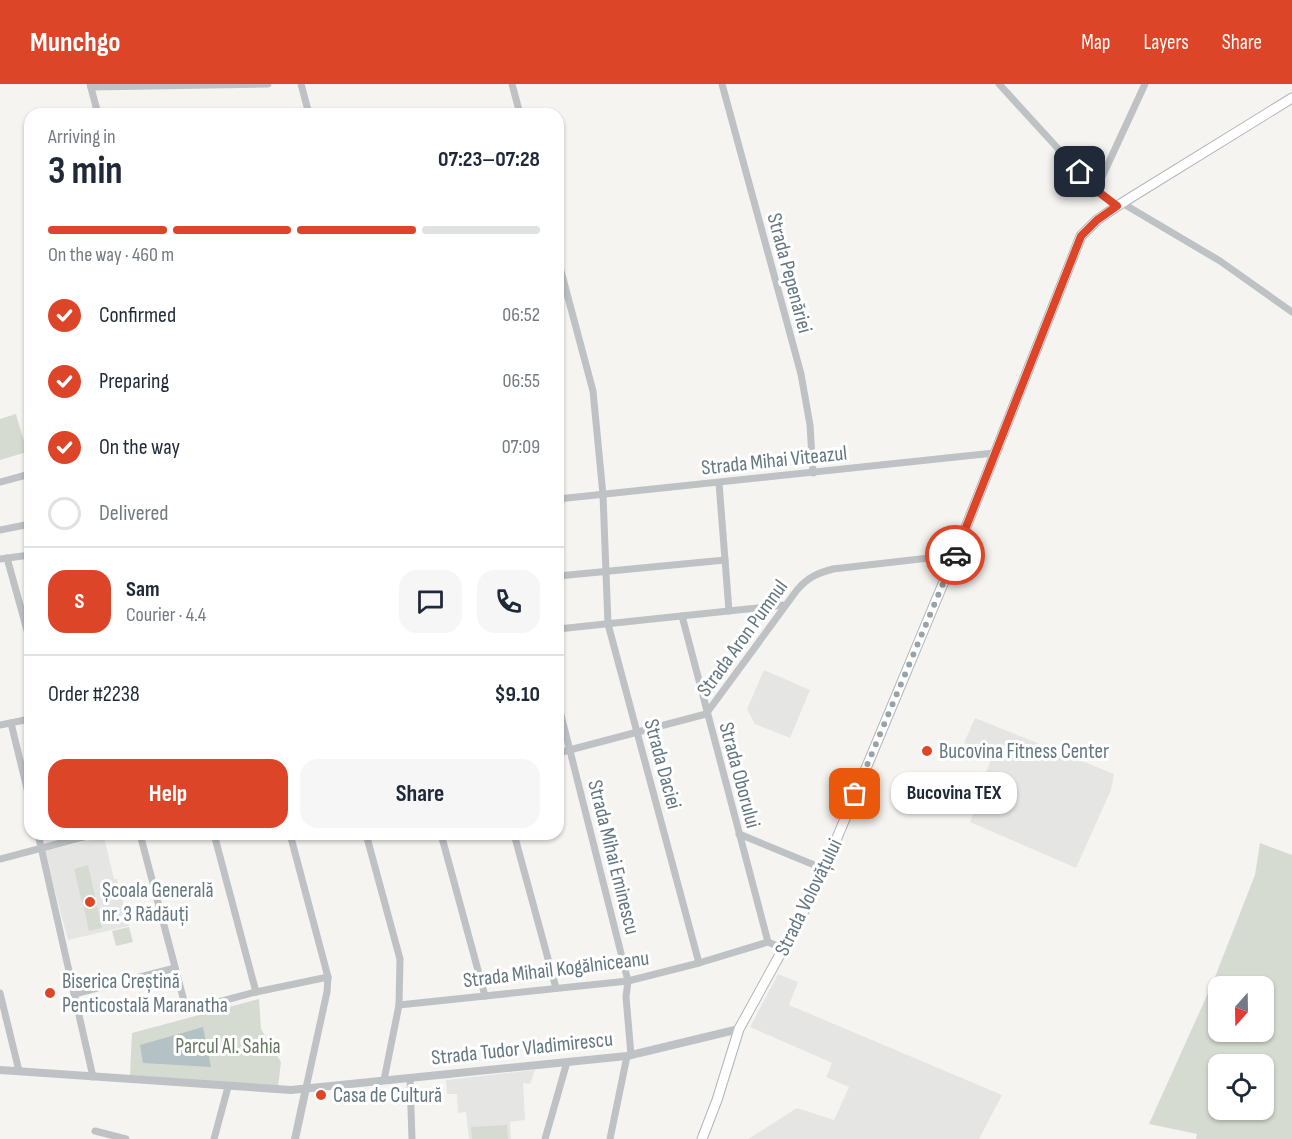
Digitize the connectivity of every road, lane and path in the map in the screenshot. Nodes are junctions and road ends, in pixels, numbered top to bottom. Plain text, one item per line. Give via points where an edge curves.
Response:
1 (268, 84) edge
2 (301, 84) edge
3 (512, 84) edge
4 (722, 84) edge
5 (999, 84) edge
6 (1146, 84) edge
7 (90, 85) edge
8 (1292, 98) edge
9 (96, 108) edge
10 (307, 108) edge
11 (518, 108) edge
12 (1096, 190) junction
13 (1120, 204) junction
14 (564, 282) edge
15 (1292, 312) edge
16 (994, 453) junction
17 (813, 472) junction
18 (24, 476) edge
19 (0, 482) edge
20 (719, 483) junction
21 (603, 495) junction
22 (564, 499) edge
23 (24, 525) edge
24 (0, 530) edge
25 (955, 555) junction
26 (24, 556) edge
27 (4, 559) edge
28 (725, 560) junction
29 (607, 572) junction
30 (564, 576) edge
31 (785, 605) junction
32 (729, 611) junction
33 (681, 616) junction
34 (24, 622) edge
35 (608, 624) junction
36 (564, 628) edge
37 (706, 714) junction
38 (24, 720) edge
39 (11, 723) junction
40 (0, 725) edge
41 (564, 726) edge
42 (637, 732) junction
43 (570, 750) junction
44 (564, 752) edge
45 (24, 776) edge
46 (740, 834) junction
47 (39, 840) edge
48 (72, 840) edge
49 (142, 840) edge
50 (216, 840) edge
51 (292, 840) edge
52 (368, 840) edge
53 (443, 840) edge
54 (516, 840) edge
55 (41, 848) junction
56 (0, 859) edge
57 (824, 869) junction
58 (768, 942) junction
59 (784, 949) junction
60 (699, 963) junction
61 (176, 968) junction
62 (328, 977) junction
63 (628, 981) junction
64 (556, 988) junction
65 (256, 992) junction
66 (0, 993) edge
67 (74, 994) junction
68 (485, 996) junction
69 (399, 1005) junction
70 (740, 1029) junction
71 (629, 1055) junction
72 (567, 1062) junction
73 (0, 1070) edge
74 (19, 1071) junction
75 (93, 1077) junction
76 (410, 1078) junction
77 (384, 1080) junction
78 (228, 1087) junction
79 (306, 1088) junction
80 (95, 1131) dead end
81 (126, 1139) edge
82 (214, 1139) edge
83 (295, 1139) edge
84 (412, 1139) edge
85 (545, 1139) edge
86 (610, 1139) edge
87 (702, 1139) edge

1 - 7 street
2 - 10 street
3 - 11 street
4 - 17 street, Strada Pepenăriei via 801,374
5 - 12 street
6 - 12 street
7 - 9 street
8 - 13 main road, Strada Volovățului
12 - 13 street
13 - 15 street via 1220,261
13 - 16 main road, Strada Volovățului via 1081,236
14 - 21 street, Strada Daciei via 593,391
16 - 17 street, Strada Mihai Viteazul
16 - 25 main road, Strada Volovățului
17 - 20 street, Strada Mihai Viteazul
18 - 19 street
20 - 21 street, Strada Mihai Viteazul
20 - 28 street
21 - 22 street, Strada Mihai Viteazul
21 - 29 street, Strada Daciei
23 - 24 street
25 - 31 street, Strada Aron Pumnul via 816,573 805,580
25 - 57 main road, Strada Volovățului
26 - 27 street
27 - 34 street
28 - 29 street
28 - 32 street
29 - 30 street
29 - 35 street, Strada Daciei
31 - 32 street
31 - 37 street, Strada Aron Pumnul
32 - 33 street
33 - 35 street
33 - 37 street, Strada Oborului
35 - 36 street
35 - 42 street, Strada Daciei
37 - 42 street, Strada Aron Pumnul
37 - 46 street, Strada Oborului
38 - 39 street
39 - 40 street
39 - 45 street
41 - 43 street, Strada Mihai Eminescu
42 - 43 street, Strada Aron Pumnul
42 - 60 street, Strada Daciei
43 - 44 street, Strada Aron Pumnul
43 - 63 street, Strada Mihai Eminescu
46 - 57 street
46 - 58 street, Strada Oborului
47 - 55 street
48 - 55 street
49 - 61 street
50 - 65 street
51 - 62 street
52 - 69 street via 400,959
53 - 68 street
54 - 64 street
55 - 56 street
55 - 67 street
57 - 59 main road, Strada Volovățului
58 - 59 street
58 - 60 street, Strada Mihail Kogălniceanu
59 - 70 main road, Strada Volovățului
60 - 63 street, Strada Mihail Kogălniceanu
61 - 65 street via 185,1005 192,1009
61 - 67 street
62 - 65 street
62 - 79 street
63 - 64 street, Strada Mihail Kogălniceanu
63 - 71 street, Strada Mihai Eminescu
64 - 68 street, Strada Mihail Kogălniceanu
66 - 74 street
67 - 75 street
68 - 69 street, Strada Mihail Kogălniceanu
69 - 77 street
70 - 71 street, Strada Tudor Vladimirescu
70 - 87 main road, Strada Volovățului
71 - 72 street, Strada Tudor Vladimirescu
71 - 86 street, Strada Mihai Eminescu
72 - 76 street, Strada Tudor Vladimirescu
72 - 85 street
73 - 74 street, Strada Tudor Vladimirescu
74 - 75 street, Strada Tudor Vladimirescu
75 - 78 street, Strada Tudor Vladimirescu
76 - 77 street, Strada Tudor Vladimirescu
76 - 84 street
77 - 79 street, Strada Tudor Vladimirescu
78 - 79 street, Strada Tudor Vladimirescu
78 - 82 street
79 - 83 street
80 - 81 street

